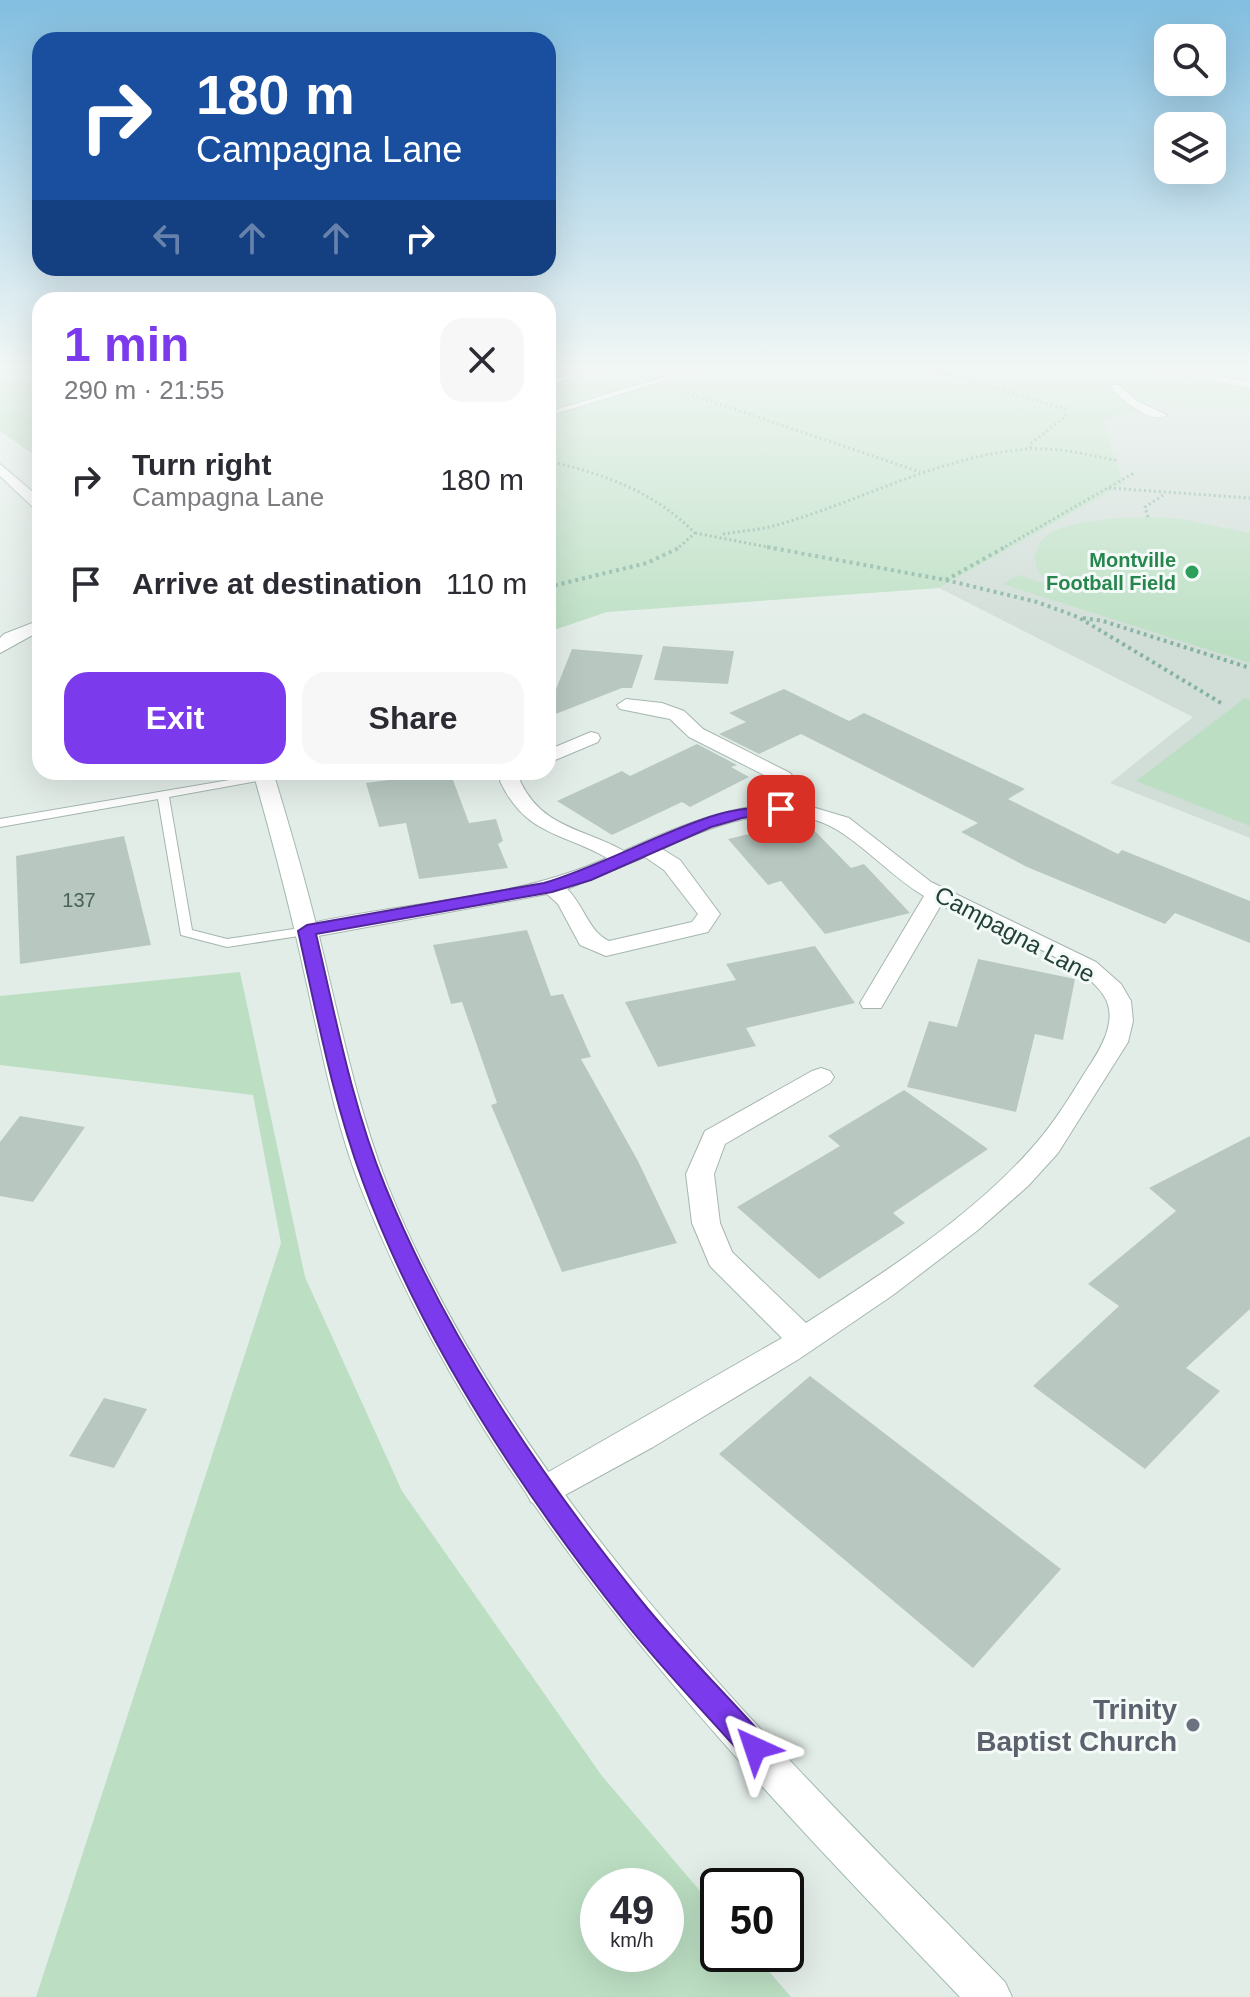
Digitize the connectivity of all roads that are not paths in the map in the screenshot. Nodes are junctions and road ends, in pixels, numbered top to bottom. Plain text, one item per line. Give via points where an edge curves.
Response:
1 (0, 468) edge
2 (32, 498) edge
3 (32, 628) edge
4 (0, 648) edge
5 (626, 705) dead end
6 (591, 738) dead end
7 (556, 753) edge
8 (234, 780) edge
9 (266, 780) edge
10 (511, 780) edge
11 (163, 794) junction
12 (791, 810) junction
13 (0, 823) edge
14 (636, 854) junction
15 (551, 886) junction
16 (936, 894) junction
17 (307, 931) junction
18 (872, 1003) dead end
19 (821, 1077) dead end
20 (803, 1340) junction
21 (543, 1492) junction
22 (990, 1997) edge

1 - 2 street
3 - 4 street
5 - 12 street via 677,715 696,733 783,777 794,790
6 - 7 street
8 - 11 lane
9 - 17 street
10 - 14 street via 516,799 551,830
11 - 13 lane
11 - 17 lane via 186,932 227,943
12 - 14 street, Campagna Lane via 723,817
12 - 16 street, Campagna Lane via 840,819
14 - 15 street, Campagna Lane
14 - 15 street via 672,865 709,914 700,927 606,949 588,940 567,901
15 - 17 street, Campagna Lane
16 - 18 street
16 - 20 street, Campagna Lane via 1098,975 1119,1003 1121,1018 1112,1050 1070,1118 1031,1166 879,1291
17 - 21 street via 349,1114 374,1185 407,1262 463,1368
19 - 20 street via 714,1138 700,1174 706,1223 720,1258
20 - 21 street, Campagna Lane via 718,1395
21 - 22 street via 635,1614 815,1815

